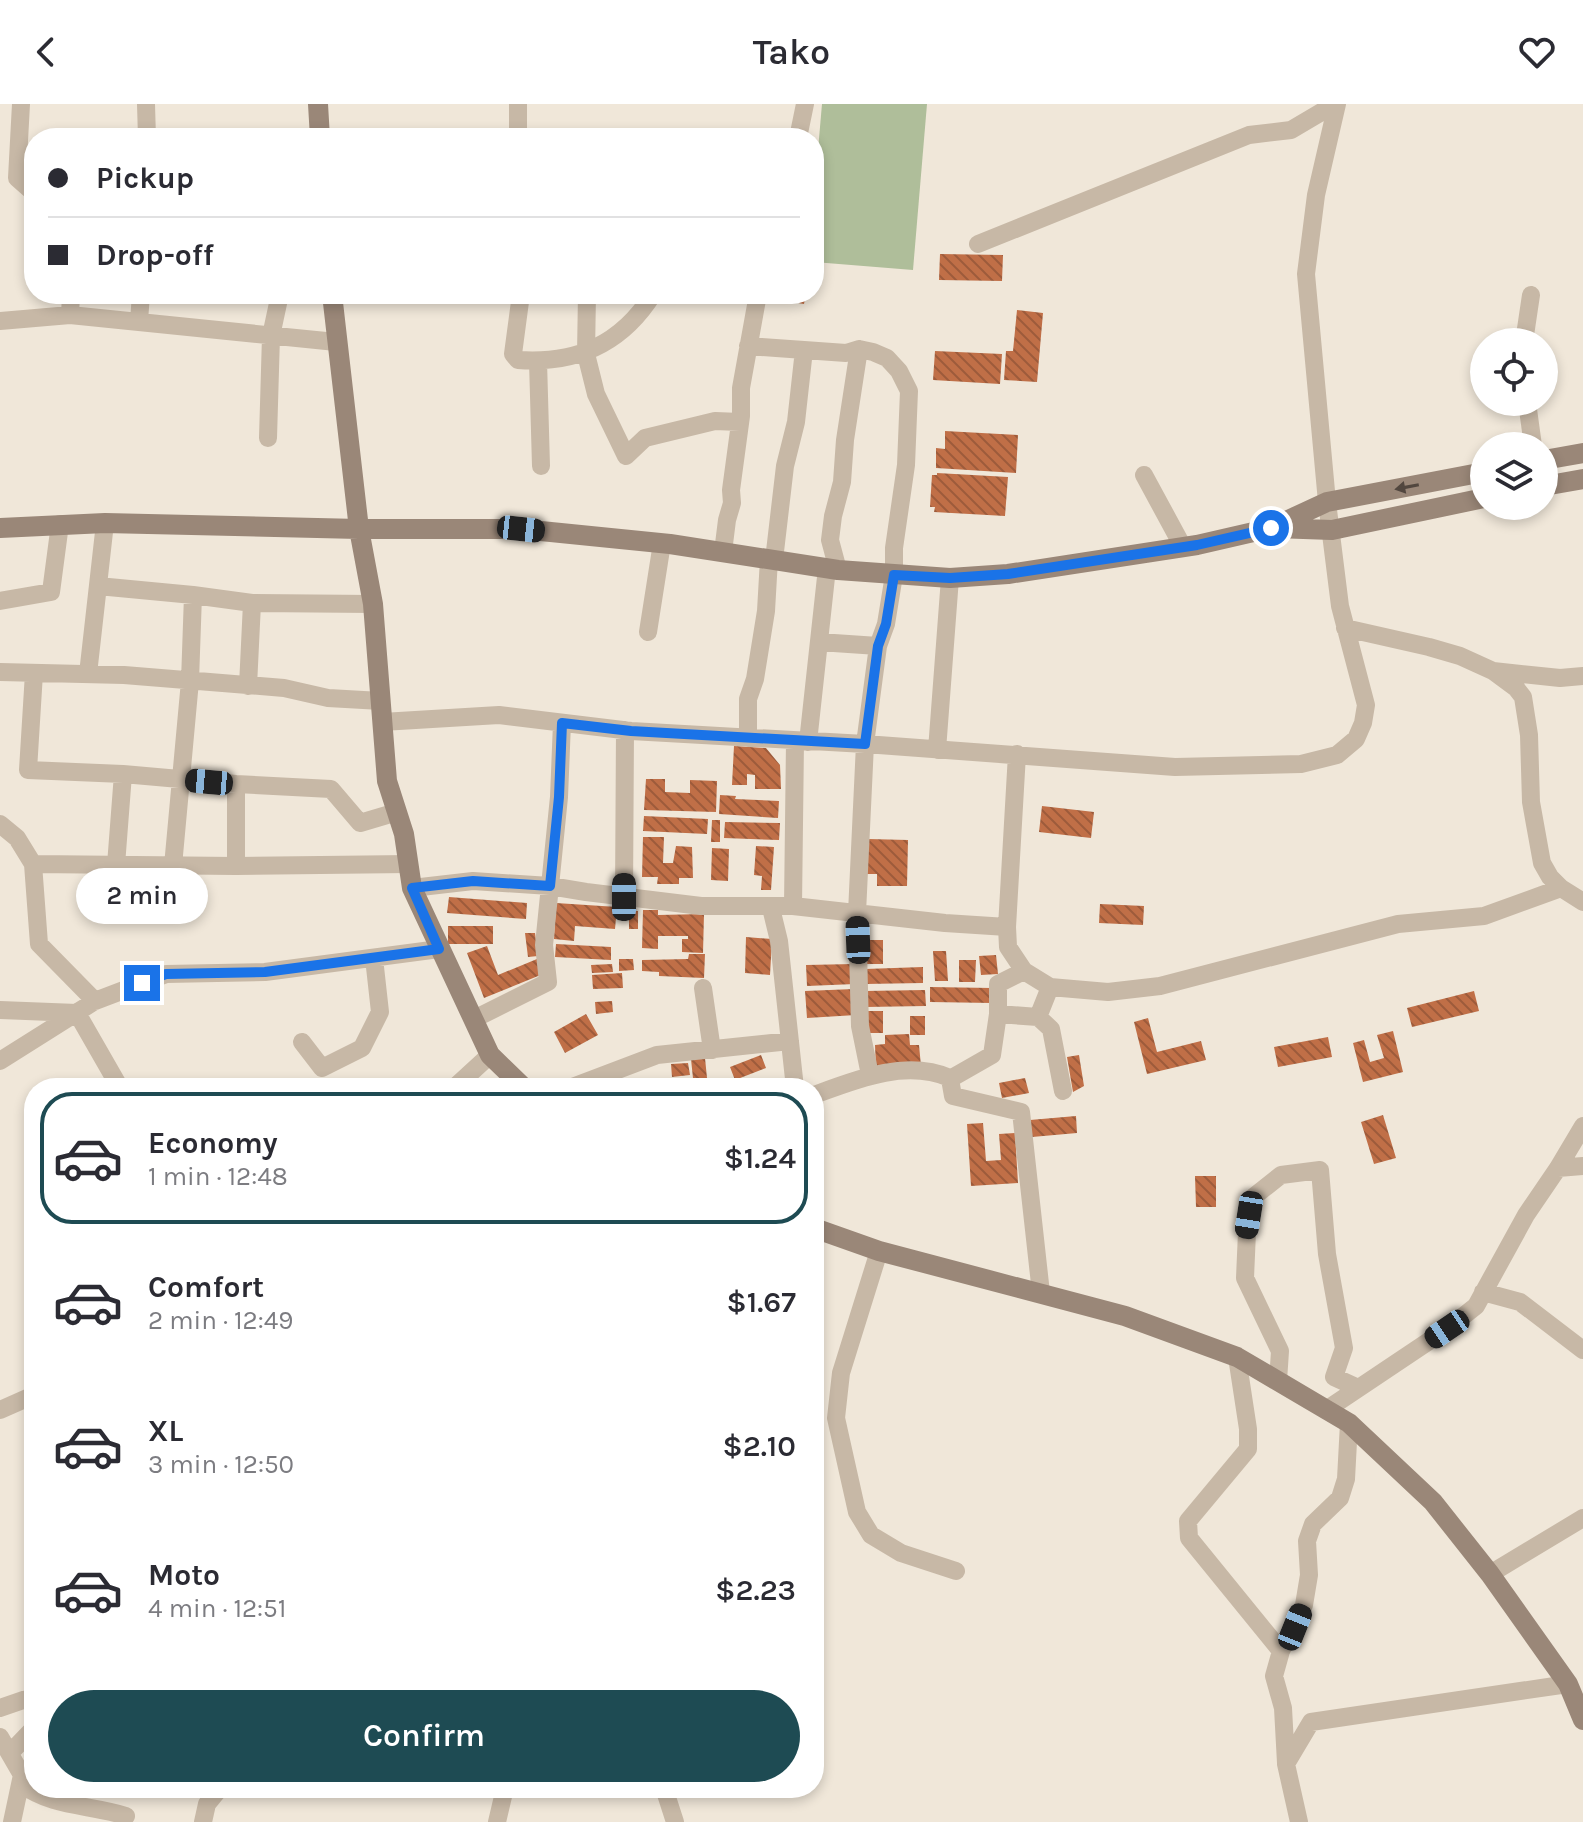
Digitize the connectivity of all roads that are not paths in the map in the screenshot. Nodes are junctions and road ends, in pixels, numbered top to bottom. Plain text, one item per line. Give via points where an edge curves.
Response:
1 (21, 104) edge
2 (146, 104) edge
3 (318, 104) edge
4 (518, 104) edge
5 (805, 104) edge
6 (1336, 104) edge
7 (147, 128) edge
8 (319, 128) edge
9 (518, 128) edge
10 (800, 128) edge
11 (24, 184) edge
12 (978, 244) dead end
13 (1531, 295) dead end
14 (71, 304) edge
15 (140, 304) edge
16 (278, 304) edge
17 (333, 304) edge
18 (520, 304) edge
19 (587, 304) edge
20 (644, 304) edge
21 (756, 304) edge
22 (70, 315) junction
23 (0, 321) edge
24 (139, 321) junction
25 (1526, 328) edge
26 (271, 336) junction
27 (336, 342) junction
28 (748, 346) junction
29 (859, 349) junction
30 (804, 350) junction
31 (586, 354) junction
32 (538, 361) junction
33 (740, 422) junction
34 (268, 438) dead end
35 (1583, 453) edge
36 (1558, 457) edge
37 (541, 466) dead end
38 (1144, 475) dead end
39 (1470, 475) edge
40 (1583, 479) edge
41 (1558, 483) edge
42 (1470, 501) edge
43 (1327, 502) junction
44 (105, 523) junction
45 (60, 524) junction
46 (0, 528) edge
47 (1271, 528) junction
48 (359, 529) junction
49 (1332, 530) junction
50 (662, 543) junction
51 (1183, 547) junction
52 (723, 552) junction
53 (771, 560) junction
54 (832, 569) junction
55 (894, 575) junction
56 (950, 578) junction
57 (98, 586) junction
58 (193, 595) junction
59 (0, 601) edge
60 (252, 603) junction
61 (373, 604) junction
62 (1345, 628) junction
63 (648, 632) dead end
64 (819, 642) junction
65 (878, 646) junction
66 (1493, 671) junction
67 (0, 672) edge
68 (34, 673) junction
69 (88, 674) junction
70 (1583, 676) edge
71 (190, 681) junction
72 (248, 686) junction
73 (381, 701) junction
74 (382, 722) junction
75 (562, 723) junction
76 (625, 730) junction
77 (748, 738) junction
78 (801, 742) junction
79 (865, 744) junction
80 (937, 750) junction
81 (1017, 754) junction
82 (123, 774) junction
83 (182, 779) junction
84 (236, 784) junction
85 (397, 812) junction
86 (0, 824) edge
87 (33, 864) junction
88 (409, 864) junction
89 (116, 865) junction
90 (173, 866) junction
91 (236, 866) junction
92 (550, 886) junction
93 (412, 888) junction
94 (1561, 888) junction
95 (624, 897) junction
96 (1583, 902) edge
97 (793, 906) junction
98 (771, 908) junction
99 (857, 913) junction
100 (1007, 927) junction
101 (439, 949) junction
102 (374, 958) junction
103 (1024, 971) junction
104 (1050, 987) junction
105 (703, 988) dead end
106 (95, 1001) junction
107 (0, 1010) edge
108 (77, 1013) junction
109 (998, 1014) junction
110 (1038, 1017) junction
111 (474, 1019) junction
112 (790, 1041) junction
113 (302, 1042) dead end
114 (712, 1050) junction
115 (490, 1055) junction
116 (0, 1061) edge
117 (870, 1075) junction
118 (114, 1078) edge
119 (465, 1078) edge
120 (514, 1078) edge
121 (596, 1078) edge
122 (794, 1078) edge
123 (950, 1078) junction
124 (824, 1091) edge
125 (1063, 1091) dead end
126 (1583, 1126) edge
127 (1583, 1166) edge
128 (1558, 1168) junction
129 (824, 1232) edge
130 (879, 1251) junction
131 (1483, 1292) junction
132 (1041, 1293) junction
133 (1583, 1350) edge
134 (1237, 1357) junction
135 (1278, 1381) junction
136 (1358, 1388) junction
137 (24, 1399) edge
138 (0, 1410) edge
139 (1326, 1410) junction
140 (1349, 1423) junction
141 (1583, 1518) edge
142 (956, 1571) dead end
143 (1490, 1574) junction
144 (1281, 1651) junction
145 (1568, 1684) junction
146 (24, 1700) edge
147 (0, 1708) edge
148 (1583, 1720) edge
149 (24, 1734) edge
150 (5, 1745) edge
151 (1286, 1764) junction
152 (21, 1784) junction
153 (24, 1786) edge
154 (43, 1798) edge
155 (212, 1798) edge
156 (502, 1798) edge
157 (667, 1798) edge
158 (126, 1816) dead end
159 (495, 1818) edge
160 (12, 1822) edge
161 (203, 1822) edge
162 (675, 1822) edge
163 (1299, 1822) edge

1 - 11 street via 17,178
2 - 7 street
3 - 8 street
4 - 9 street
5 - 10 street
6 - 12 street via 1291,130 1249,135
6 - 43 street via 1306,274
13 - 25 street
14 - 22 street
15 - 24 street
16 - 26 street
17 - 27 street
18 - 32 street via 513,354 518,360
19 - 31 street
20 - 31 street via 621,330
21 - 28 street
22 - 23 street
22 - 24 street
24 - 26 street
26 - 27 street
26 - 34 street
27 - 48 street
28 - 30 street
28 - 33 street
29 - 30 street
29 - 54 street via 830,540
29 - 55 street via 887,358 909,391
30 - 53 street
31 - 32 street
31 - 33 street via 596,394 626,456 657,434 715,421
32 - 37 street
33 - 52 street
35 - 36 street
38 - 51 street
39 -> 43 street
40 - 41 street
42 - 49 street
43 - 47 street
43 - 49 street
44 - 45 street
44 - 48 street
44 - 57 street
45 - 46 street
45 - 59 street via 51,592
47 - 49 street
47 - 51 street
48 - 50 street via 521,529
48 - 61 street
49 - 62 street
50 - 52 street
50 - 63 street
51 - 56 street
52 - 53 street
53 - 54 street
53 - 77 street via 748,699
54 - 55 street
54 - 64 street
55 - 56 street
55 - 65 street
56 - 80 street
57 - 58 street
57 - 69 street
58 - 60 street
58 - 71 street
60 - 61 street
60 - 72 street
61 - 73 street
62 - 66 street via 1460,656
62 - 81 street via 1366,705 1356,739 1337,755 1301,764 1175,767
64 - 65 street
64 - 78 street
65 - 79 street
66 - 70 street
66 - 94 street via 1523,697 1542,863
67 - 68 street
68 - 69 street
68 - 82 street via 28,770
69 - 71 street
71 - 72 street
71 - 83 street
72 - 73 street
73 - 74 street
74 - 75 street via 499,715
74 - 85 street via 387,781
75 - 76 street
75 - 92 street
76 - 77 street
76 - 95 street
77 - 78 street
78 - 79 street
78 - 97 street
79 - 80 street
79 - 99 street
80 - 81 street
81 - 100 street
82 - 83 street
82 - 89 street
83 - 84 street
83 - 90 street
84 - 85 street via 331,789 360,823
84 - 91 street
85 - 88 street
86 - 87 street via 17,838
87 - 89 street
87 - 106 street via 39,944
88 - 91 street
88 - 93 street
89 - 90 street
90 - 91 street
92 - 93 street via 473,881
92 - 95 street
92 - 111 street via 544,945 548,982
93 - 101 street
94 - 96 street
94 - 104 street via 1484,916 1398,924 1160,986 1108,992
95 - 98 street
97 - 98 street
97 - 99 street
98 - 112 street
99 - 100 street
99 - 117 street via 860,1026
100 - 103 street via 1008,947
101 - 102 street
101 - 111 street
102 - 106 street via 265,972 166,974
102 - 113 street via 380,1012 362,1048 322,1068
103 - 104 street
103 - 109 street via 998,984
104 - 110 street
105 - 114 street
106 - 108 street
107 - 108 street
108 - 116 street
108 - 118 street
109 - 110 street
109 - 123 street via 992,1055
110 - 125 street via 1051,1029
111 - 115 street
112 - 114 street
112 - 122 street
114 - 121 street via 657,1055
115 - 119 street
115 - 120 street
117 - 123 street via 929,1069
117 - 124 street
123 - 132 street via 953,1096 1021,1112
126 - 128 street
127 - 128 street
128 - 131 street
129 - 130 street
130 - 132 street
130 - 142 street via 841,1373 836,1418 853,1499 871,1535 901,1553
131 - 133 street via 1520,1302
131 - 136 street via 1476,1306
132 - 134 street via 1125,1316
134 - 135 street
134 - 144 street via 1248,1449 1188,1521 1189,1538
135 - 136 street via 1280,1351 1245,1278 1252,1198 1281,1175 1320,1170 1327,1254 1344,1348 1334,1377
135 - 139 street
136 - 139 street
137 - 138 street
139 - 140 street
140 - 143 street via 1433,1502
140 - 144 street via 1346,1479 1340,1498 1313,1524 1307,1541 1304,1605
141 - 143 street
143 - 145 street
144 - 151 street via 1274,1676 1283,1708
145 - 148 street
145 - 151 street via 1311,1722
146 - 147 street
149 - 150 street
150 - 152 street via 22,1775
151 - 163 street
152 - 153 street
152 - 160 street
154 - 158 street
155 - 161 street
156 - 159 street
157 - 162 street

